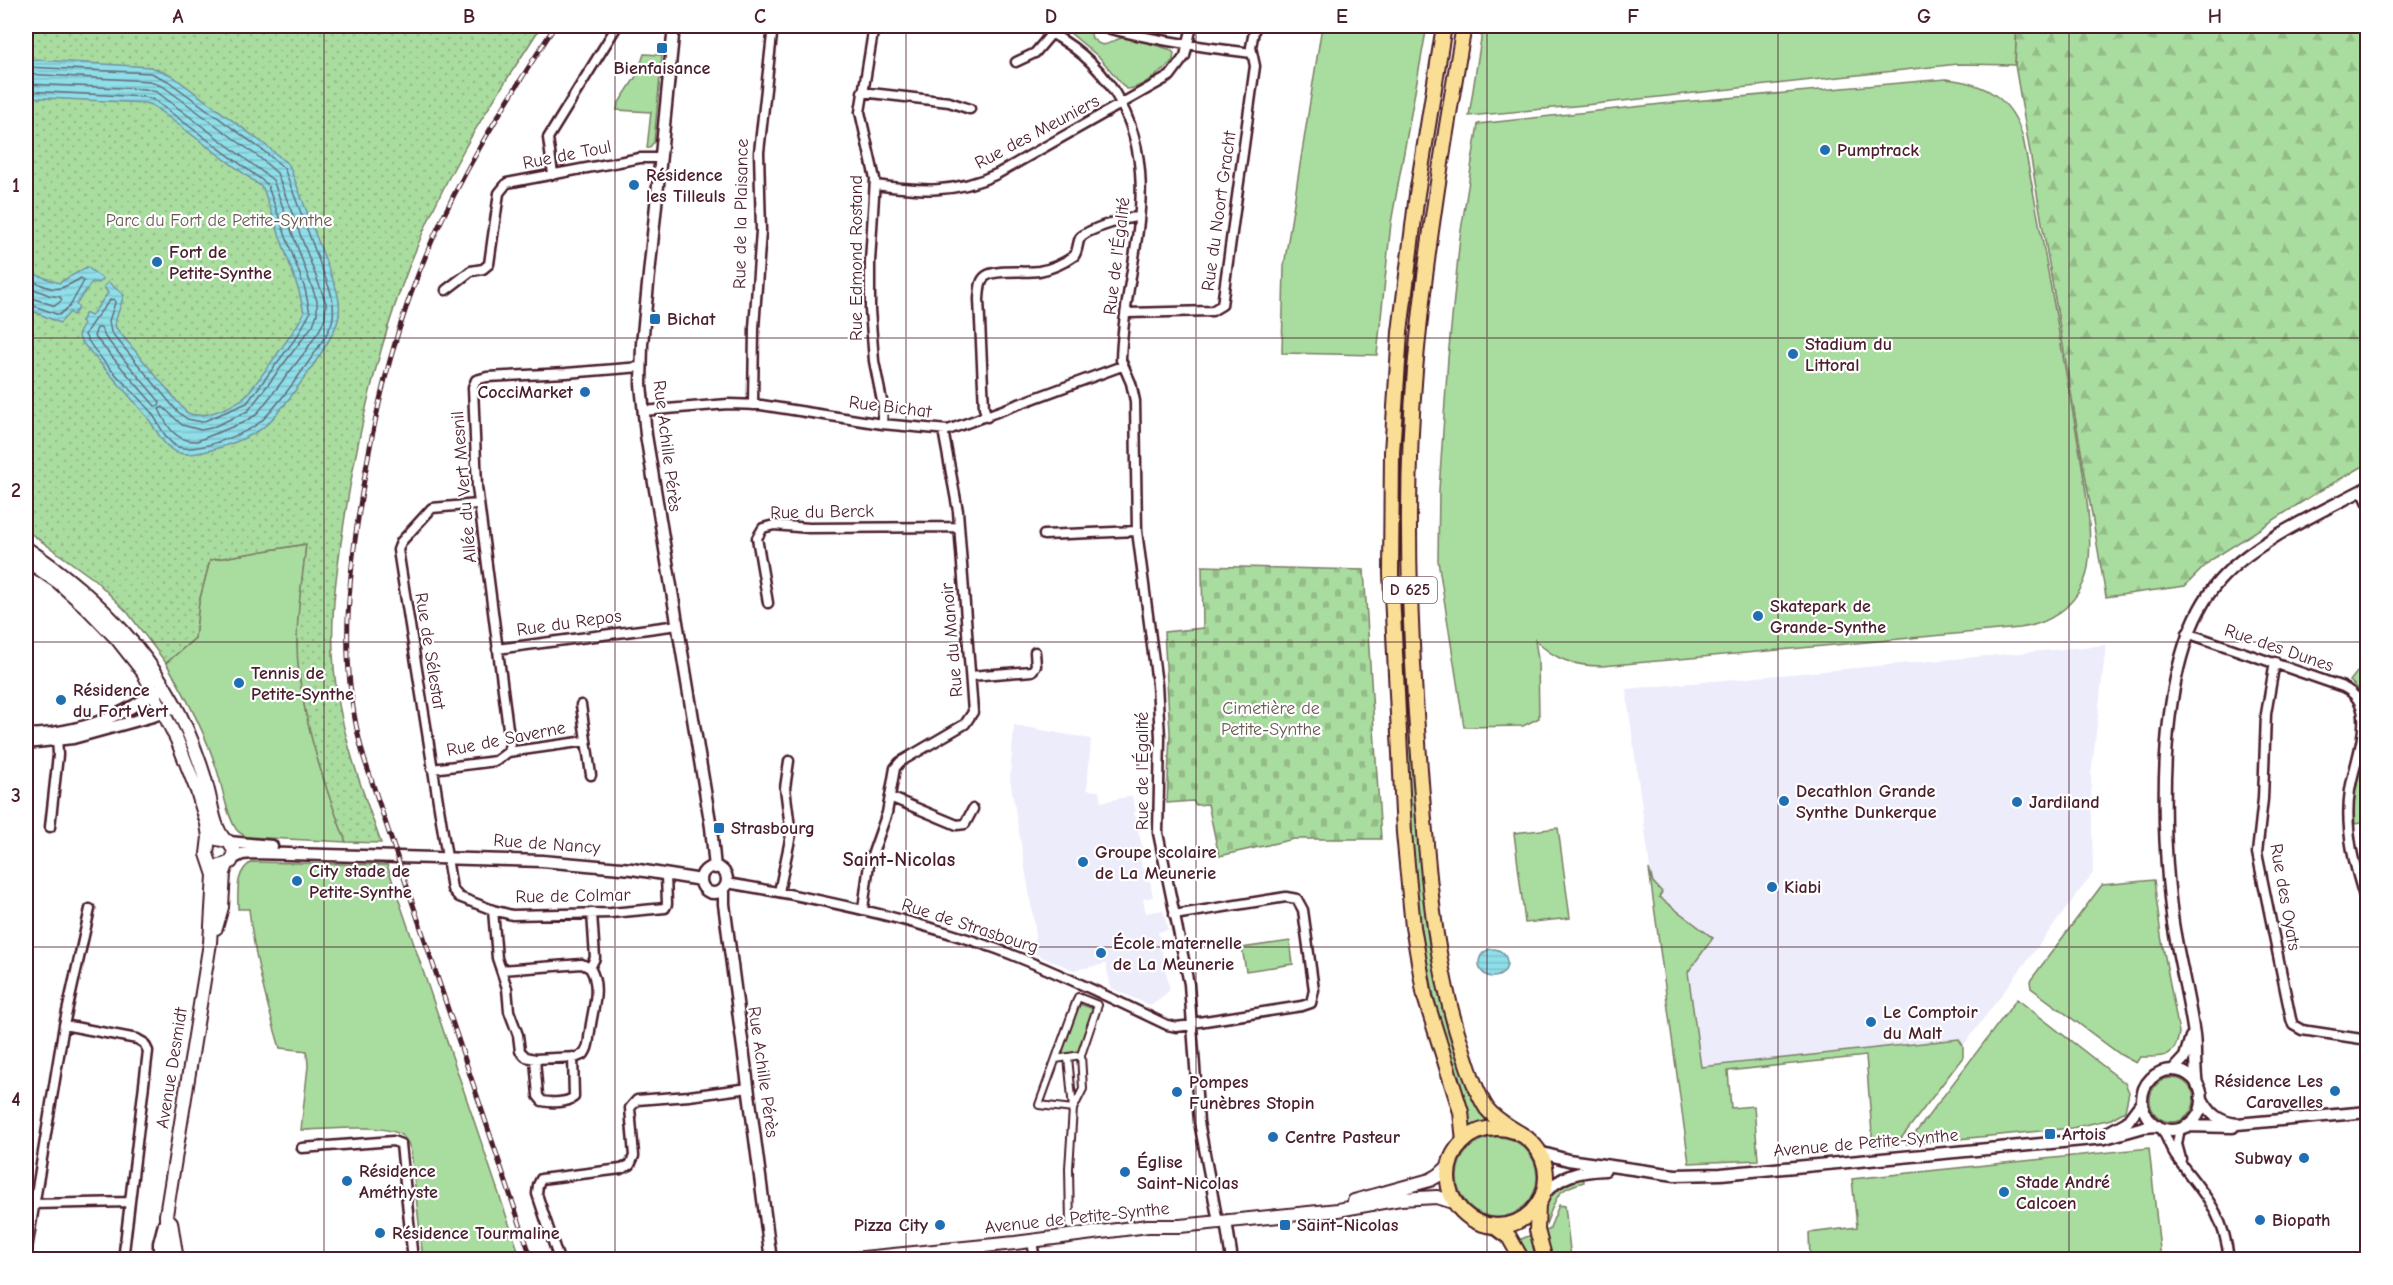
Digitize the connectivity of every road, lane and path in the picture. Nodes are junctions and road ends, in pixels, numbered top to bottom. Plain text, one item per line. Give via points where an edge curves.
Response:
1 (617, 26) edge
2 (674, 26) edge
3 (773, 26) edge
4 (874, 26) edge
5 (1037, 26) edge
6 (1099, 26) edge
7 (1191, 26) edge
8 (1255, 26) edge
9 (1444, 26) edge
10 (1464, 26) edge
11 (1052, 33) junction
12 (1188, 46) junction
13 (1252, 53) junction
14 (1016, 62) dead end
15 (862, 92) junction
16 (1122, 105) junction
17 (970, 110) dead end
18 (661, 158) junction
19 (554, 174) junction
20 (875, 185) junction
21 (1139, 217) junction
22 (446, 290) dead end
23 (1127, 313) junction
24 (1122, 366) junction
25 (641, 367) junction
26 (753, 405) junction
27 (643, 411) junction
28 (987, 417) junction
29 (882, 424) junction
30 (943, 430) junction
31 (2365, 489) edge
32 (2367, 503) edge
33 (478, 504) junction
34 (959, 526) junction
35 (1137, 531) junction
36 (1044, 535) dead end
37 (26, 548) edge
38 (26, 560) edge
39 (768, 603) dead end
40 (678, 625) junction
41 (2187, 633) junction
42 (497, 649) junction
43 (1035, 652) dead end
44 (2275, 662) junction
45 (971, 676) junction
46 (160, 690) junction
47 (581, 705) dead end
48 (176, 706) junction
49 (164, 712) junction
50 (26, 735) edge
51 (57, 736) junction
52 (586, 741) junction
53 (26, 743) edge
54 (508, 752) junction
55 (789, 762) dead end
56 (432, 769) junction
57 (591, 775) dead end
58 (890, 797) junction
59 (974, 809) dead end
60 (50, 827) dead end
61 (226, 840) junction
62 (209, 846) junction
63 (389, 855) junction
64 (446, 856) junction
65 (231, 861) junction
66 (211, 862) junction
67 (716, 867) junction
68 (666, 875) junction
69 (701, 880) junction
70 (726, 886) junction
71 (779, 892) junction
72 (90, 909) dead end
73 (863, 909) junction
74 (2367, 909) edge
75 (493, 910) junction
76 (592, 913) junction
77 (1174, 915) junction
78 (210, 943) junction
79 (590, 968) junction
80 (501, 970) junction
81 (1094, 990) junction
82 (1089, 1001) junction
83 (1193, 1024) junction
84 (64, 1025) junction
85 (2192, 1025) junction
86 (2367, 1040) edge
87 (1081, 1055) junction
88 (1068, 1057) junction
89 (573, 1058) junction
90 (535, 1059) junction
91 (1056, 1059) junction
92 (2173, 1070) junction
93 (2197, 1085) junction
94 (748, 1088) junction
95 (2201, 1096) junction
96 (2142, 1102) junction
97 (1073, 1109) junction
98 (2367, 1112) edge
99 (2248, 1124) junction
100 (2159, 1127) junction
101 (2183, 1127) junction
102 (1519, 1133) junction
103 (2087, 1139) junction
104 (1464, 1141) junction
105 (302, 1148) dead end
106 (1539, 1152) junction
107 (1450, 1165) junction
108 (2185, 1168) junction
109 (1647, 1171) junction
110 (170, 1199) junction
111 (1541, 1200) junction
112 (130, 1202) junction
113 (1456, 1203) junction
114 (33, 1204) junction
115 (1316, 1212) junction
116 (166, 1215) junction
117 (1222, 1222) junction
118 (1070, 1226) dead end
119 (1494, 1226) junction
120 (1032, 1241) junction
121 (26, 1255) edge
122 (123, 1260) edge
123 (159, 1260) edge
124 (166, 1260) edge
125 (177, 1260) edge
126 (413, 1260) edge
127 (559, 1260) edge
128 (771, 1260) edge
129 (843, 1260) edge
130 (1035, 1260) edge
131 (1232, 1260) edge
132 (1522, 1260) edge
133 (1545, 1260) edge
134 (2229, 1260) edge

1 - 19 street via 548,138
2 - 18 street, Rue Achille Pérès
3 - 26 street, Rue de la Plaisance via 759,152 761,231 753,328
4 - 15 street, Rue Edmond Rostand
5 - 11 street, Rue de l'Égalité
6 - 12 street
7 - 12 street, Rue des Meuniers
8 - 13 street, Rue du Noort Gracht
9 - 104 main road, D 625 via 1417,194 1399,342 1391,473 1391,592 1413,927 1425,997 1461,1112
10 - 102 main road, D 625 via 1434,209 1415,369 1409,509 1411,640 1429,881 1445,991 1482,1100 1496,1118
11 - 14 street via 1035,53
11 - 16 street, Rue de l'Égalité via 1094,65
12 - 13 street
12 - 16 street, Rue des Meuniers via 1173,74
13 - 23 street, Rue du Noort Gracht via 1255,66 1222,304 1212,311
15 - 17 street via 949,102
15 - 20 street, Rue Edmond Rostand via 862,126
16 - 20 street, Rue des Meuniers via 975,183 932,191
16 - 21 street, Rue de l'Égalité via 1133,128 1140,158
18 - 19 street, Rue de Toul via 640,158
18 - 25 street, Rue Achille Pérès
19 - 22 street, Rue de Toul via 503,186 489,264 471,271
20 - 29 street, Rue Edmond Rostand via 870,310
21 - 23 street, Rue de l'Égalité
21 - 28 street via 1084,235 1074,256 1046,269 985,277 980,288 980,311
23 - 24 street, Rue de l'Égalité
24 - 28 street, Rue Bichat
24 - 35 street, Rue de l'Égalité via 1135,401
25 - 27 street, Rue Achille Pérès
25 - 33 street, Allée du Vert Mesnil via 476,380 473,391
26 - 27 street, Rue Bichat
26 - 29 street, Rue Bichat
27 - 40 street, Rue Achille Pérès
28 - 30 street, Rue Bichat
29 - 30 street, Rue Bichat
30 - 34 street, Rue du Manoir
31 - 32 street
31 - 41 street via 2245,557 2213,587
33 - 42 street, Allée du Vert Mesnil
33 - 56 street, Rue de Sélestat via 432,508 398,550
34 - 39 street, Rue du Berck via 765,526 757,541
34 - 45 street, Rue du Manoir
35 - 36 street
35 - 77 street, Rue de l'Égalité via 1157,684 1158,828
37 - 46 main road via 103,609 138,648
38 - 46 main road via 58,582 99,620
40 - 42 street, Rue du Repos
40 - 67 street, Rue Achille Pérès
41 - 44 street, Rue des Dunes
41 - 85 street via 2170,720 2165,829 2173,924
42 - 54 street, Rue du Repos
43 - 45 street via 1036,666 1032,671
44 - 74 street, Rue des Dunes via 2343,687 2361,704 2363,723 2348,819 2353,861
44 - 86 street, Rue des Oyats via 2266,714 2257,850 2291,1018 2293,1025 2302,1030
45 - 58 street, Rue du Manoir via 974,708 970,719 897,765
46 - 48 main road
46 - 49 main road
46 - 51 street via 120,714
47 - 52 street, Rue de Saverne
48 - 49 street
48 - 61 main road via 199,761 218,830
49 - 51 street
49 - 62 main road via 201,801
50 - 51 street
51 - 53 street
51 - 60 street
52 - 54 street, Rue de Saverne
52 - 57 street, Rue de Saverne
54 - 56 street, Rue de Saverne via 496,761
55 - 71 street via 785,788 791,835
56 - 64 street, Rue de Sélestat
58 - 59 street via 957,825 965,824
58 - 73 street, Rue du Manoir via 870,860
61 - 62 main road via 216,840
61 - 63 street, Rue de Nancy
61 - 65 main road via 235,850
62 - 66 main road
63 - 64 street, Rue de Nancy
63 - 65 street, Rue de Nancy via 253,853
64 - 68 street, Rue de Nancy via 570,863
64 - 75 street, Rue de Colmar via 454,892
65 - 66 main road via 218,866
65 - 78 main road, Avenue Desmidt via 224,876 222,908
66 - 78 main road, Avenue Desmidt via 214,892
67 - 69 street via 706,870
67 - 70 street via 725,873
68 - 69 street, Rue de Nancy
68 - 76 street, Rue de Colmar via 664,908
69 - 70 street via 710,893 718,893
70 - 71 street, Rue de Strasbourg
70 - 94 street, Rue Achille Pérès via 724,904
71 - 73 street, Rue de Strasbourg
72 - 84 street
73 - 81 street, Rue de Strasbourg via 998,950
75 - 76 street, Rue de Colmar via 519,915
75 - 80 street via 496,958
76 - 79 street via 595,958
77 - 83 street, Rue de l'Égalité via 1188,977
77 - 83 street, Rue de Strasbourg via 1286,897 1297,899 1303,910 1314,990 1312,1002
78 - 110 main road, Avenue Desmidt
79 - 80 street via 582,964
79 - 89 street via 596,1003 589,1045 584,1054
80 - 90 street via 520,1051
81 - 82 street
81 - 83 street, Rue de Strasbourg via 1170,1026
82 - 87 street via 1098,1005
82 - 91 street via 1078,997
83 - 117 street, Rue de l'Égalité via 1199,1122
84 - 112 street via 137,1039 146,1046 149,1055
84 - 114 street
85 - 92 street via 2185,1057
85 - 93 street
87 - 88 street
87 - 97 street via 1083,1089
88 - 91 street
88 - 97 street
89 - 90 street
89 - 90 street via 574,1097 548,1102 538,1096
91 - 97 street via 1039,1105
92 - 93 street via 2187,1075
92 - 96 street via 2151,1079
93 - 95 street
94 - 127 street via 637,1100 630,1108 634,1156 630,1165 541,1179 537,1194
94 - 128 street, Rue Achille Pérès
95 - 99 street via 2220,1120
95 - 101 street via 2199,1112
96 - 100 street via 2147,1117
96 - 103 street, Avenue de Petite-Synthe via 2133,1117 2121,1126
97 - 118 street
98 - 99 street
99 - 101 street
100 - 101 street
100 - 103 street, Avenue de Petite-Synthe
100 - 108 street
101 - 108 street via 2177,1147
102 - 104 main road via 1490,1129
102 - 106 main road
103 - 109 street, Avenue de Petite-Synthe via 1728,1174
104 - 107 main road
105 - 126 street via 393,1141 401,1144
106 - 109 street, Avenue de Petite-Synthe via 1563,1160
106 - 111 main road via 1546,1171
107 - 113 main road via 1449,1186
107 - 115 main road, Avenue de Petite-Synthe via 1430,1180
108 - 134 street via 2220,1220
109 - 111 street, Avenue de Petite-Synthe via 1580,1172 1558,1180
110 - 116 main road, Avenue Desmidt
110 - 125 main road, Avenue Desmidt
111 - 119 main road via 1518,1222
111 - 133 main road via 1536,1227
112 - 114 street
112 - 122 street
113 - 115 main road, Avenue de Petite-Synthe via 1441,1198 1414,1198
113 - 119 main road via 1471,1218
114 - 121 street
115 - 117 main road, Avenue de Petite-Synthe
116 - 123 street, Avenue Desmidt via 159,1240
116 - 124 main road, Avenue Desmidt
117 - 120 main road, Avenue de Petite-Synthe via 1148,1226
117 - 131 street
119 - 132 main road via 1509,1237
120 - 129 main road, Avenue de Petite-Synthe
120 - 130 street

